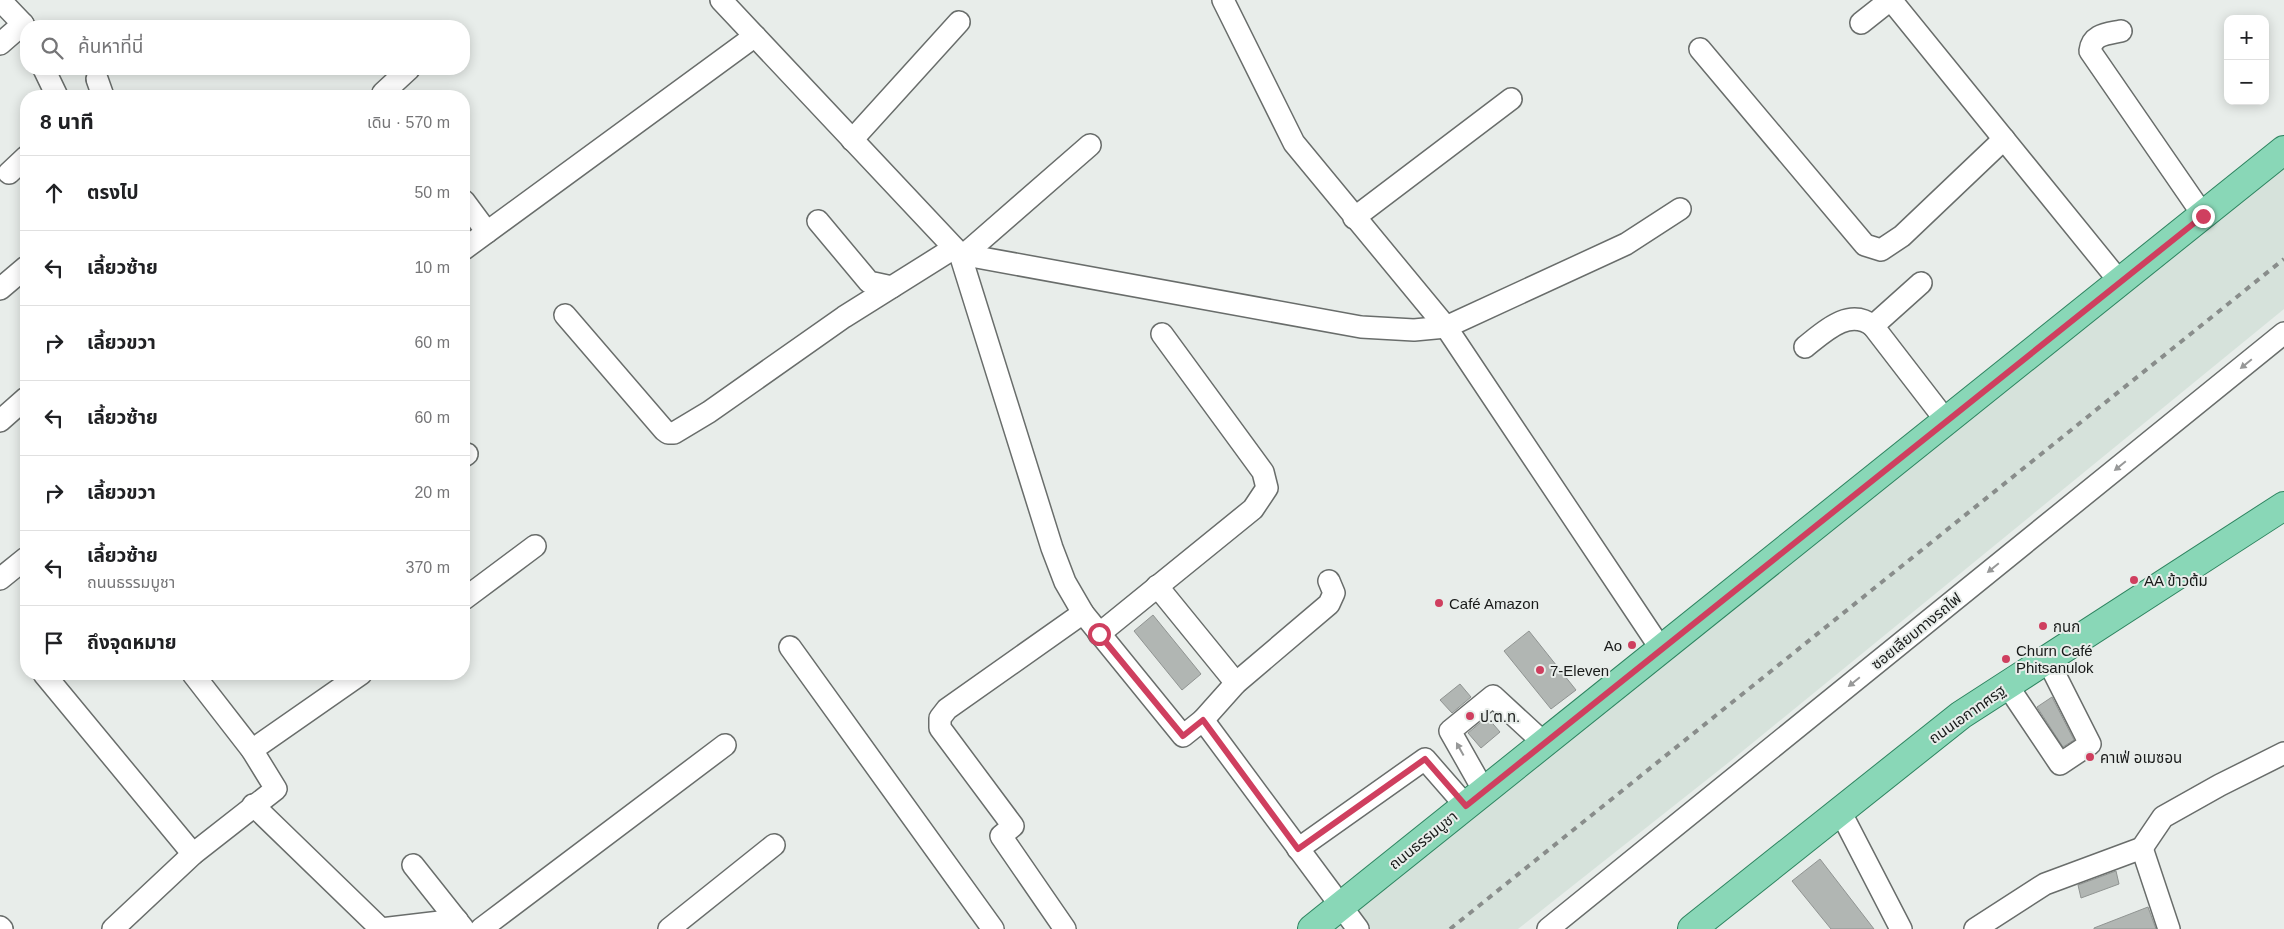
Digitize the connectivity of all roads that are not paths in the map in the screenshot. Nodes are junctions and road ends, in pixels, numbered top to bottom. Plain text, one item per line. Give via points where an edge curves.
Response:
1 (0, 0) edge
2 (721, 0) edge
3 (1890, 0) edge
4 (1229, 6) edge
5 (20, 22) edge
6 (959, 22) dead end
7 (1861, 23) dead end
8 (20, 30) edge
9 (2120, 31) dead end
10 (755, 36) junction
11 (0, 44) edge
12 (1700, 49) dead end
13 (47, 75) edge
14 (403, 75) edge
15 (54, 90) edge
16 (387, 90) edge
17 (1511, 99) dead end
18 (2004, 138) junction
19 (852, 140) junction
20 (1090, 145) dead end
21 (2284, 150) edge
22 (20, 164) edge
23 (10, 173) dead end
24 (470, 209) edge
25 (1680, 209) dead end
26 (2203, 216) junction
27 (1354, 218) junction
28 (818, 221) dead end
29 (487, 232) junction
30 (470, 245) edge
31 (960, 252) junction
32 (20, 272) edge
33 (2120, 282) junction
34 (1921, 283) dead end
35 (892, 287) junction
36 (0, 289) edge
37 (565, 315) dead end
38 (1873, 326) junction
39 (1446, 327) junction
40 (2284, 333) edge
41 (1162, 334) dead end
42 (1805, 347) dead end
43 (20, 403) edge
44 (0, 420) edge
45 (1947, 422) junction
46 (2284, 506) edge
47 (535, 546) dead end
48 (20, 563) edge
49 (0, 579) edge
50 (1328, 581) dead end
51 (1157, 586) junction
52 (470, 595) edge
53 (1083, 613) junction
54 (1099, 634) junction
55 (790, 647) dead end
56 (1661, 649) junction
57 (2047, 659) junction
58 (49, 680) edge
59 (198, 680) edge
60 (352, 680) edge
61 (1236, 683) junction
62 (2007, 685) junction
63 (1203, 720) junction
64 (1544, 743) junction
65 (725, 745) dead end
66 (252, 750) junction
67 (2284, 753) edge
68 (1475, 799) junction
69 (253, 805) junction
70 (1840, 811) junction
71 (774, 845) dead end
72 (2142, 848) junction
73 (1298, 849) junction
74 (193, 854) junction
75 (414, 865) dead end
76 (1341, 906) junction
77 (460, 924) edge
78 (114, 929) edge
79 (482, 929) edge
80 (669, 929) edge
81 (993, 929) edge
82 (1065, 929) edge
83 (1312, 929) edge
84 (1358, 929) edge
85 (1548, 929) edge
86 (1692, 929) edge
87 (1902, 929) edge
88 (1975, 929) edge
89 (2168, 929) edge

1 - 5 street
2 - 10 street
3 - 7 street
3 - 18 street
4 - 27 street via 1294,143
6 - 19 street
8 - 11 street
9 - 26 street via 2096,38 2090,51
10 - 19 street
10 - 29 street
12 - 18 street via 1865,245 1873,249 1881,250 1902,236
13 - 15 street
14 - 16 street
17 - 27 street
18 - 33 street
19 - 31 street
20 - 31 street
21 - 26 main road, ถนนธรรมบูชา
22 - 23 street
24 - 29 street
25 - 39 street via 1626,244
26 - 33 main road, ถนนธรรมบูชา
27 - 39 street
28 - 35 street via 869,282
29 - 30 street
31 - 35 street
31 - 39 street via 1360,327 1414,330
31 - 53 street via 1052,548
32 - 36 street
33 - 45 main road, ถนนธรรมบูชา
34 - 38 street
35 - 37 street via 674,434 664,430
38 - 42 street via 1861,319 1844,321 1829,327
38 - 45 street
39 - 56 street
40 -> 85 street, ซอยเลียบทางรถไฟ
41 - 51 street via 1263,472 1267,488 1253,509
43 - 44 street
45 - 56 main road, ถนนธรรมบูชา
46 - 57 main road, ถนนเอกาทศรฐ
47 - 52 street
48 - 49 street
50 - 61 street via 1334,593 1329,604
51 - 54 street
51 - 61 street
53 - 54 street
53 - 82 street via 947,709 940,718 940,728 1014,826 1001,836
54 - 63 street via 1183,736
55 - 81 street
56 - 64 main road, ถนนธรรมบูชา
57 - 62 main road, ถนนเอกาทศรฐ
57 - 62 street via 2090,744 2060,764
58 - 74 street
59 - 66 street
60 - 66 street
61 - 63 street
62 - 70 main road, ถนนเอกาทศรฐ via 1961,715
63 - 73 street
64 - 68 main road, ถนนธรรมบูชา
68 -> 64 street via 1450,731 1493,696
65 - 79 street
66 - 69 street via 276,790
67 - 72 street via 2220,784 2163,817
68 - 73 street via 1425,759
68 - 76 main road, ถนนธรรมบูชา
69 - 74 street
69 - 77 street via 381,929
70 - 86 main road, ถนนเอกาทศรฐ
70 - 87 street
71 - 80 street
72 - 88 street via 2045,884
72 - 89 street
73 - 76 street
74 - 78 street
75 - 77 street
76 - 83 main road, ถนนธรรมบูชา
76 - 84 street

